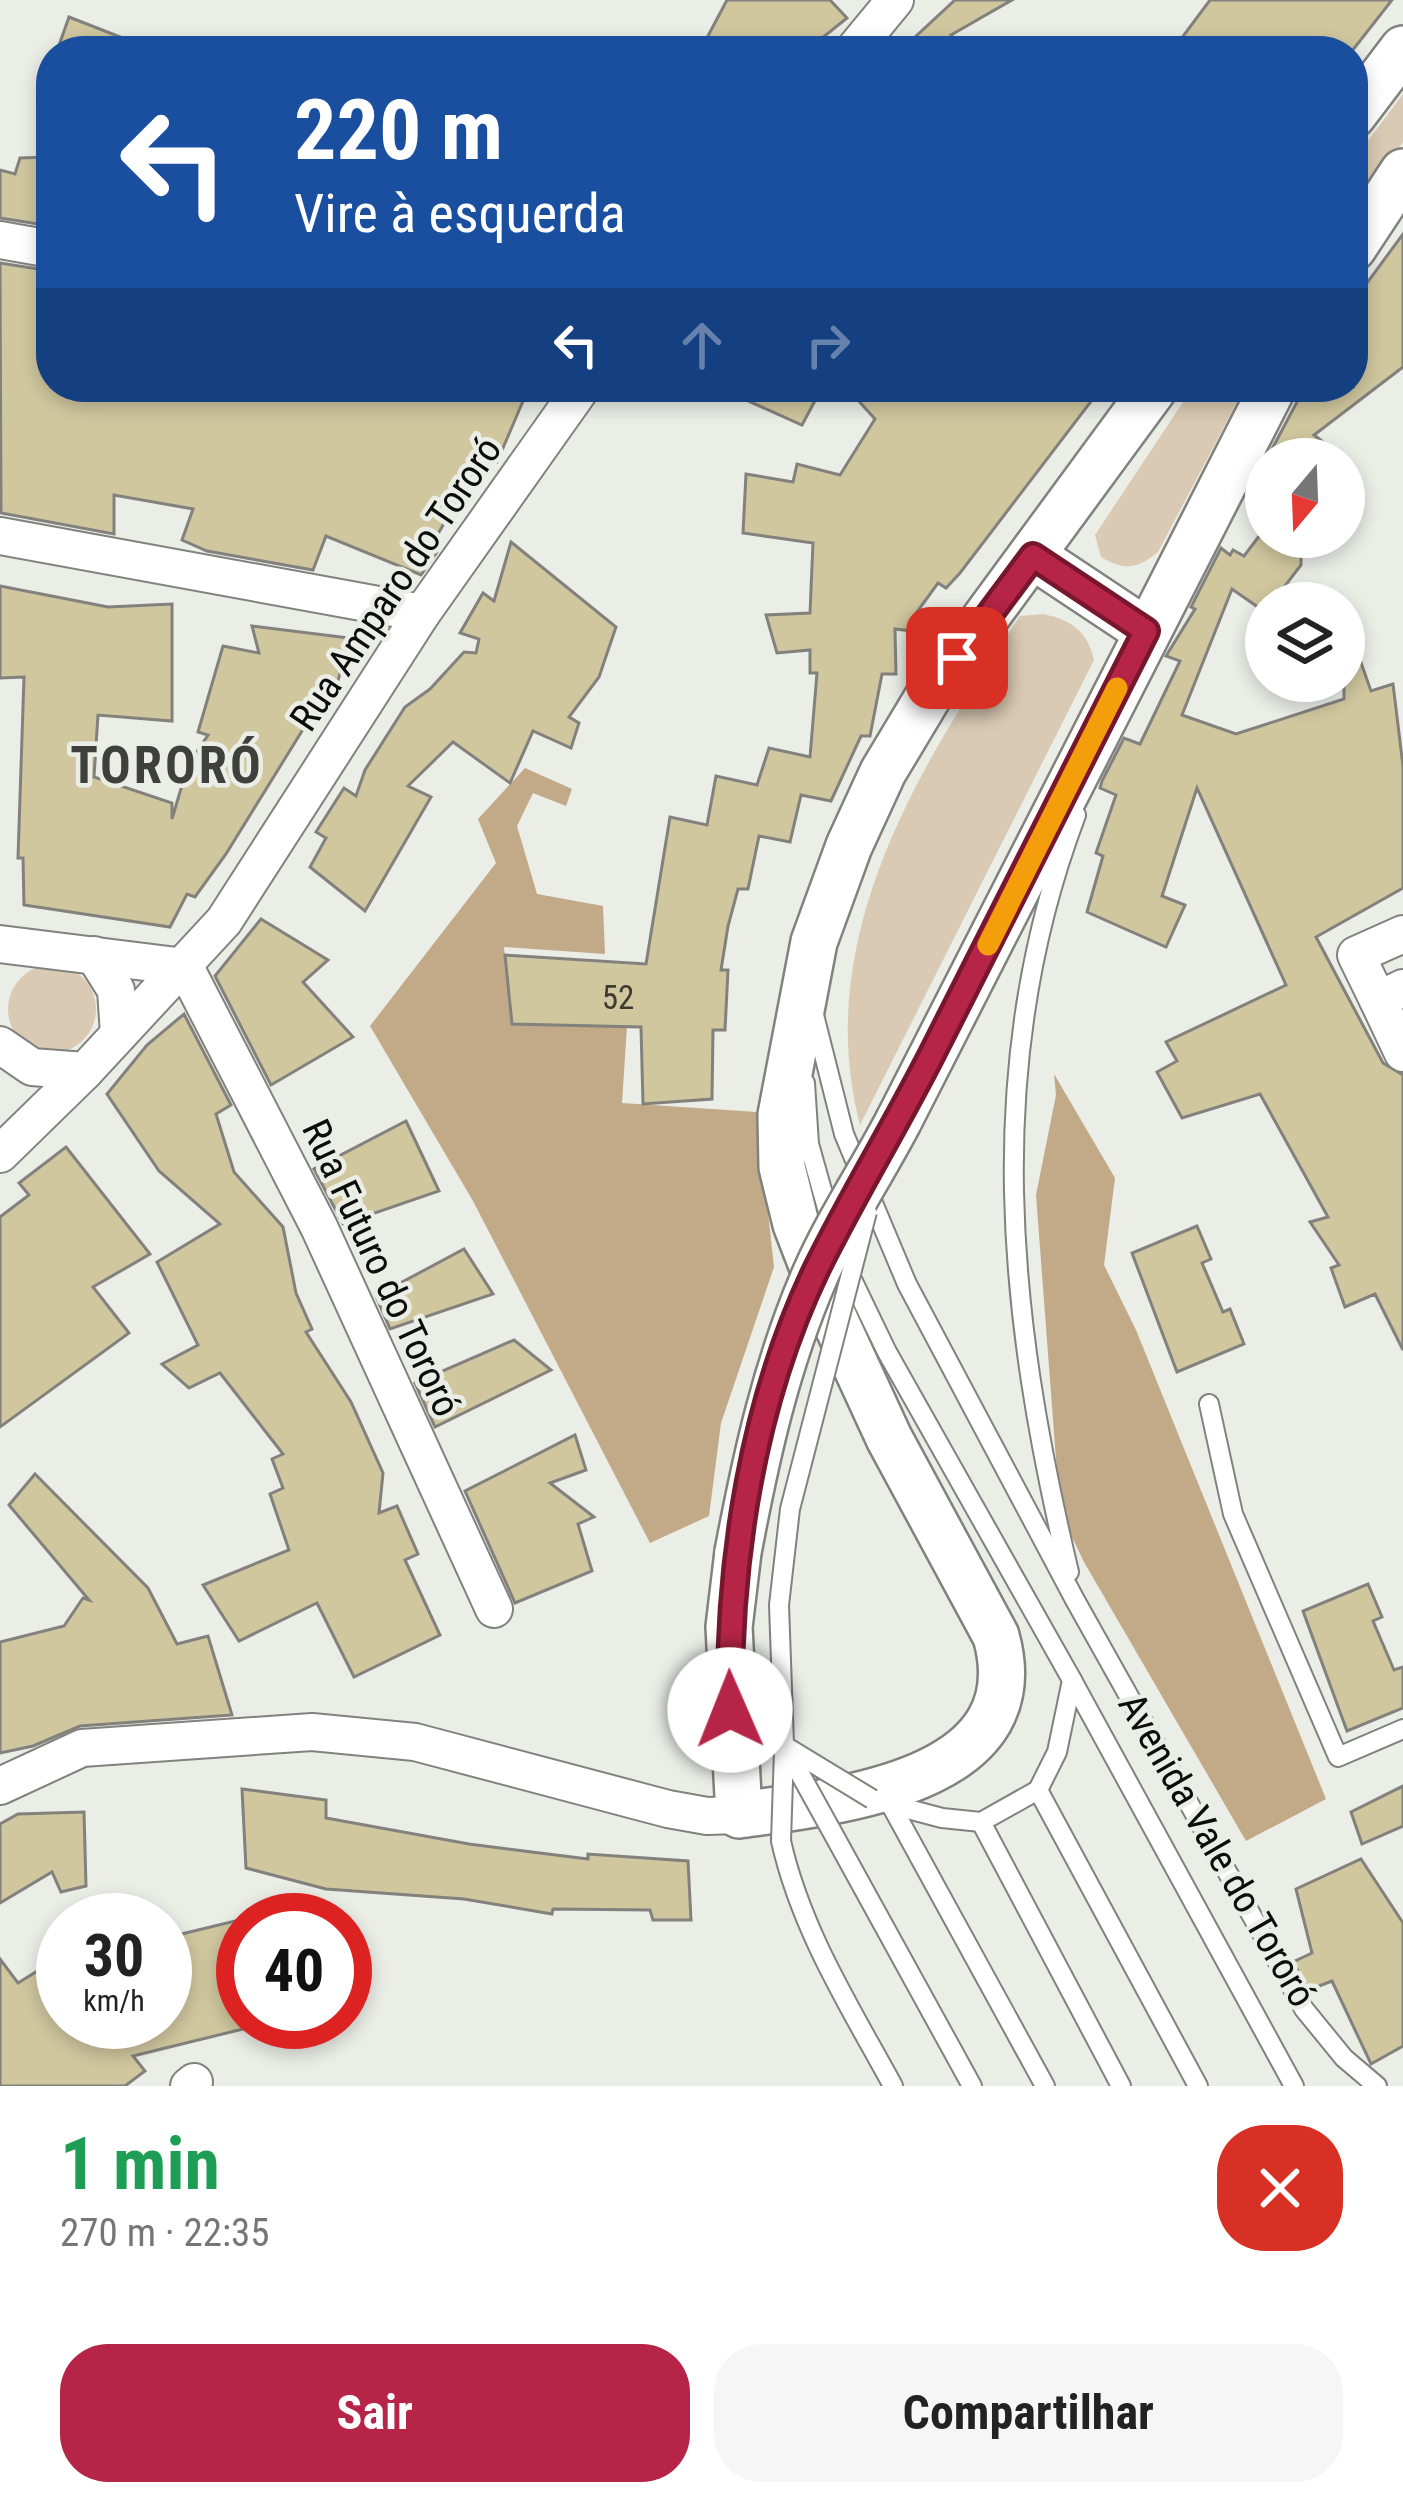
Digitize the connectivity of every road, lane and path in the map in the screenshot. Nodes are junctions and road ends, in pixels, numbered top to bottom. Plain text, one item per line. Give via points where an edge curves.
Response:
1 (896, 0) edge
2 (866, 36) edge
3 (1403, 50) edge
4 (1368, 96) edge
5 (1403, 172) edge
6 (1368, 225) edge
7 (0, 240) edge
8 (36, 246) edge
9 (571, 402) edge
10 (1144, 402) edge
11 (1266, 402) edge
12 (0, 536) edge
13 (1033, 556) junction
14 (422, 613) junction
15 (1146, 631) junction
16 (1403, 934) edge
17 (0, 944) edge
18 (94, 955) junction
19 (185, 967) junction
20 (806, 982) junction
21 (1391, 994) edge
22 (119, 1034) junction
23 (0, 1045) edge
24 (1403, 1053) edge
25 (85, 1071) junction
26 (890, 1137) junction
27 (0, 1154) edge
28 (1209, 1404) dead end
29 (1075, 1600) junction
30 (494, 1609) dead end
31 (1072, 1679) junction
32 (1403, 1729) edge
33 (784, 1745) junction
34 (0, 1786) edge
35 (1038, 1790) junction
36 (892, 1807) junction
37 (739, 1815) junction
38 (981, 1822) junction
39 (893, 2086) edge
40 (972, 2086) edge
41 (1045, 2086) edge
42 (1121, 2086) edge
43 (1198, 2086) edge
44 (1294, 2086) edge
45 (1377, 2086) edge

1 - 2 street
3 - 4 street
5 - 6 street
7 - 8 street
9 - 14 street, Rua Amparo do Tororó
10 - 13 street, Avenida Vale do Tororó
11 - 15 street, Avenida Vale do Tororó
12 - 14 street
13 - 15 street
13 - 20 street, Avenida Vale do Tororó via 931,692 883,772 831,891
14 - 19 street, Rua Amparo do Tororó via 224,921
15 - 26 street, Avenida Vale do Tororó
15 - 29 lane, Avenida Vale do Tororó via 1070,830 1039,940 1017,1090 1011,1208 1021,1315 1036,1437
16 - 21 street via 1356,955
17 - 18 street
18 - 19 street
18 - 22 street via 116,990
19 - 22 street, Rua Amparo do Tororó
19 - 30 street, Rua Futuro do Tororó via 319,1227
20 - 29 lane, Avenida Vale do Tororó via 844,1134 872,1207
20 - 31 lane via 809,1144 844,1264
20 - 37 street, Avenida Vale do Tororó via 781,1115 782,1167 796,1224 850,1358 996,1636 1003,1695 970,1749 918,1777
21 - 24 street
22 - 25 street, Rua Amparo do Tororó
23 - 25 street via 32,1067
25 - 27 street, Rua Amparo do Tororó
26 - 33 lane, bridge via 790,1509 779,1605
26 - 37 street, Avenida Vale do Tororó, bridge via 817,1269 765,1413 729,1627
28 - 32 lane via 1232,1514 1338,1757
29 - 45 lane, Avenida Vale do Tororó via 1304,2009
31 - 35 lane via 1057,1752
31 - 44 lane
33 - 36 lane, bridge
33 - 39 lane, bridge via 782,1841 791,1884
33 - 40 lane, bridge
34 - 37 street via 82,1748 312,1732 416,1742 668,1809
35 - 38 lane
35 - 43 lane
36 - 38 lane
36 - 41 lane
38 - 42 lane

